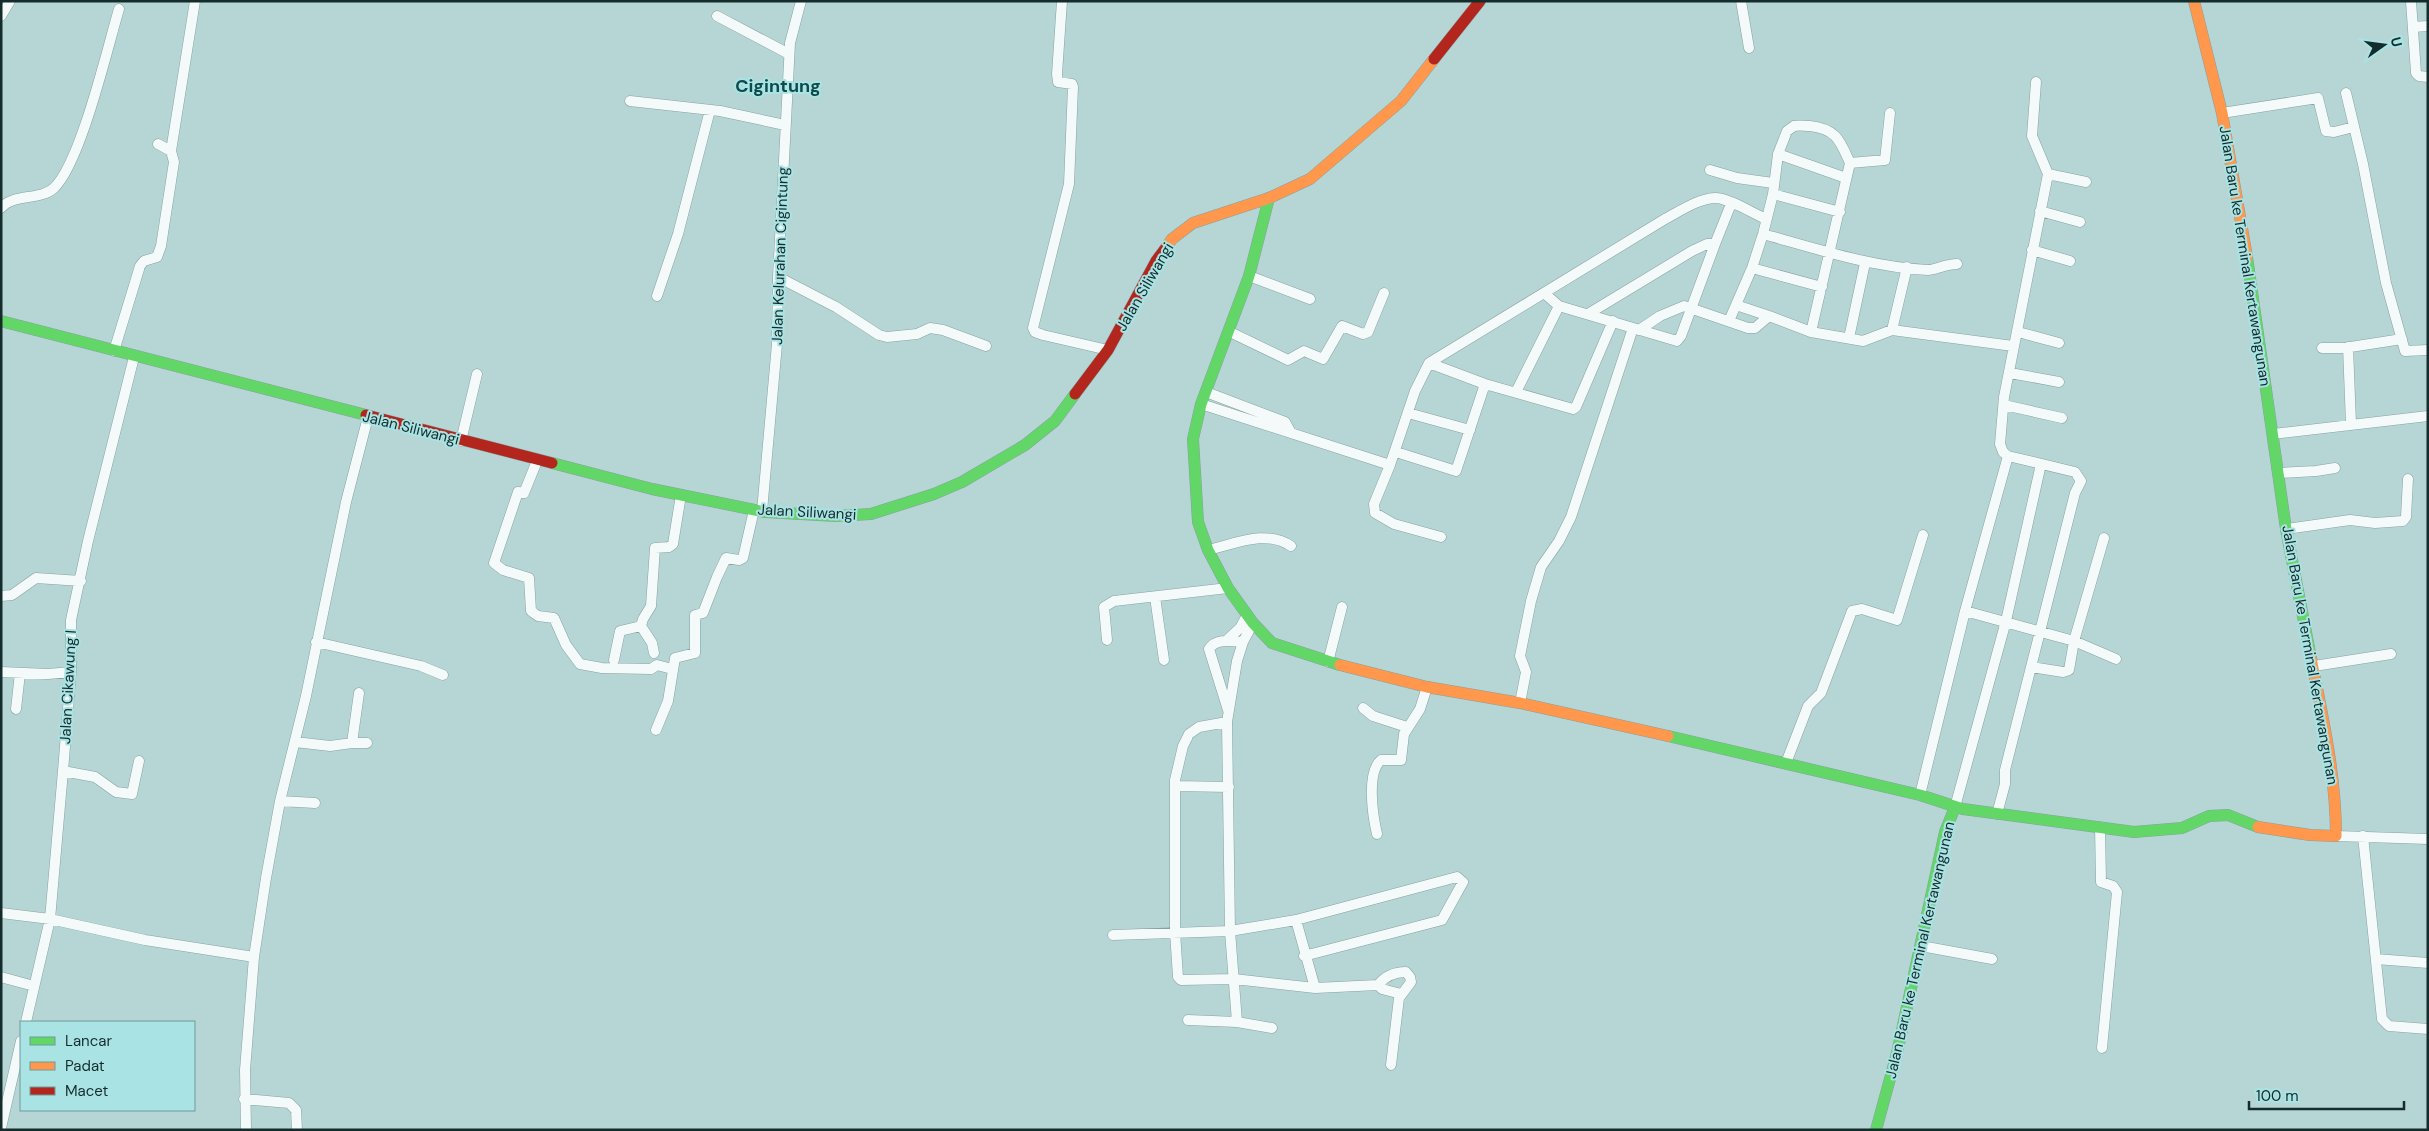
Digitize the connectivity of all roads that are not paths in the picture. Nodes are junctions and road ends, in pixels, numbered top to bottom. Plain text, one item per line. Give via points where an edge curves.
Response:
1 (10, 1) edge
2 (195, 1) edge
3 (802, 1) edge
4 (1062, 1) edge
5 (1480, 1) edge
6 (1741, 1) edge
7 (2194, 1) edge
8 (2411, 1) edge
9 (119, 9) dead end
10 (1, 16) edge
11 (717, 16) dead end
12 (2428, 26) edge
13 (2413, 27) junction
14 (1749, 48) dead end
15 (789, 54) junction
16 (2428, 77) edge
17 (2036, 82) dead end
18 (2346, 94) dead end
19 (630, 101) dead end
20 (710, 110) junction
21 (2222, 113) junction
22 (1890, 114) dead end
23 (785, 125) junction
24 (2354, 127) junction
25 (158, 144) dead end
26 (172, 150) junction
27 (1778, 154) junction
28 (1850, 163) junction
29 (1710, 170) dead end
30 (2048, 174) junction
31 (1846, 178) junction
32 (2086, 182) dead end
33 (1773, 188) junction
34 (1269, 198) junction
35 (1731, 204) junction
36 (1, 208) edge
37 (2040, 211) junction
38 (1840, 212) junction
39 (1766, 220) junction
40 (2080, 222) dead end
41 (1763, 234) junction
42 (1715, 244) junction
43 (2032, 250) junction
44 (1830, 252) junction
45 (2070, 261) dead end
46 (1865, 263) junction
47 (1957, 264) dead end
48 (1907, 267) junction
49 (1752, 268) junction
50 (1249, 276) junction
51 (778, 277) junction
52 (1822, 287) junction
53 (1384, 293) dead end
54 (1544, 293) junction
55 (657, 296) dead end
56 (1310, 300) dead end
57 (1736, 305) junction
58 (1560, 306) junction
59 (1690, 309) junction
60 (1588, 314) junction
61 (1769, 316) junction
62 (1, 321) edge
63 (1613, 321) junction
64 (1729, 321) junction
65 (1636, 329) junction
66 (1892, 330) junction
67 (1230, 332) junction
68 (1811, 332) junction
69 (2018, 332) junction
70 (1849, 338) junction
71 (2402, 339) junction
72 (2059, 344) dead end
73 (986, 346) dead end
74 (2013, 346) junction
75 (2348, 347) junction
76 (2322, 348) dead end
77 (1108, 350) junction
78 (2428, 350) edge
79 (114, 351) junction
80 (134, 356) junction
81 (1429, 363) junction
82 (2010, 373) junction
83 (476, 374) dead end
84 (2060, 382) dead end
85 (1485, 384) junction
86 (1206, 392) junction
87 (1516, 392) junction
88 (1201, 404) junction
89 (2004, 405) junction
90 (1408, 413) junction
91 (2428, 416) edge
92 (368, 417) junction
93 (2062, 418) dead end
94 (2351, 424) junction
95 (1470, 430) junction
96 (1291, 433) junction
97 (2273, 434) junction
98 (461, 441) junction
99 (1396, 452) junction
100 (2008, 456) junction
101 (537, 461) junction
102 (2041, 464) junction
103 (1390, 465) junction
104 (2335, 468) dead end
105 (2279, 473) junction
106 (2408, 479) dead end
107 (681, 495) junction
108 (758, 510) junction
109 (2286, 529) junction
110 (1923, 535) dead end
111 (1441, 537) dead end
112 (2104, 538) dead end
113 (1291, 546) dead end
114 (1208, 550) junction
115 (81, 581) junction
116 (1228, 588) junction
117 (1, 596) edge
118 (1155, 597) junction
119 (1342, 607) dead end
120 (1965, 611) junction
121 (1250, 619) junction
122 (2006, 621) junction
123 (641, 626) junction
124 (2039, 632) junction
125 (1107, 640) dead end
126 (1227, 640) junction
127 (2074, 641) junction
128 (316, 642) junction
129 (1243, 642) junction
130 (654, 653) dead end
131 (2391, 654) dead end
132 (614, 660) dead end
133 (1164, 660) dead end
134 (2116, 660) dead end
135 (1328, 662) junction
136 (2031, 666) junction
137 (2314, 666) junction
138 (672, 669) junction
139 (1, 672) edge
140 (70, 672) junction
141 (20, 673) junction
142 (444, 675) dead end
143 (1427, 687) junction
144 (359, 693) dead end
145 (1520, 703) junction
146 (1363, 708) dead end
147 (16, 709) dead end
148 (1228, 716) junction
149 (1407, 727) junction
150 (656, 730) dead end
151 (295, 742) junction
152 (352, 743) junction
153 (367, 743) dead end
154 (139, 761) dead end
155 (1786, 763) junction
156 (63, 771) junction
157 (1175, 786) junction
158 (1229, 787) junction
159 (1920, 795) junction
160 (280, 801) junction
161 (315, 803) dead end
162 (1955, 807) junction
163 (1998, 814) junction
164 (2100, 827) junction
165 (1377, 834) dead end
166 (2336, 836) junction
167 (2363, 836) junction
168 (2428, 839) edge
169 (1, 913) edge
170 (50, 919) junction
171 (1296, 920) junction
172 (1230, 931) junction
173 (1175, 932) junction
174 (1113, 935) dead end
175 (1921, 946) junction
176 (1304, 956) junction
177 (254, 957) junction
178 (1992, 959) dead end
179 (2376, 959) junction
180 (2428, 963) edge
181 (1, 977) edge
182 (1234, 979) junction
183 (1378, 985) junction
184 (34, 986) junction
185 (1315, 988) junction
186 (1401, 994) junction
187 (1188, 1020) dead end
188 (26, 1021) edge
189 (1237, 1022) junction
190 (1272, 1028) dead end
191 (2428, 1029) edge
192 (20, 1045) edge
193 (2102, 1048) dead end
194 (1391, 1065) dead end
195 (244, 1099) junction
196 (1, 1128) edge
197 (246, 1130) edge
198 (298, 1130) edge
199 (1876, 1130) edge

1 - 10 street
2 - 26 street
3 - 15 street, Jalan Kelurahan Cigintung
4 - 77 street via 1057,74 1058,82 1072,84 1073,87 1070,173 1033,328 1043,335
5 - 34 main road, Jalan Siliwangi via 1392,109 1310,178
6 - 14 street
7 - 21 main road, Jalan Baru ke Terminal Kertawangunan
8 - 13 street
9 - 36 street via 87,117 64,174 49,192 8,202
11 - 15 street
12 - 13 street
13 - 16 street via 2416,73 2423,78
15 - 23 street, Jalan Kelurahan Cigintung
17 - 30 street via 2032,136
18 - 24 street
19 - 20 street
20 - 23 street
20 - 55 street via 678,234
21 - 24 street via 2318,98 2326,131
21 - 97 main road, Jalan Baru ke Terminal Kertawangunan
22 - 28 street via 1886,160
23 - 51 street, Jalan Kelurahan Cigintung
24 - 71 street via 2386,283
25 - 26 street
26 - 79 street via 174,162 159,253 144,260 140,266
27 - 28 street via 1789,128 1798,125 1820,127 1840,140
27 - 31 street
27 - 33 street
28 - 31 street
29 - 33 street
30 - 32 street
30 - 37 street
31 - 38 street
33 - 38 street
33 - 39 street
34 - 50 main road
34 - 77 main road, Jalan Siliwangi via 1193,223 1172,239 1156,261
35 - 39 street
35 - 42 street
35 - 54 street via 1717,198 1689,207
37 - 40 street
37 - 43 street
38 - 44 street
39 - 41 street
41 - 44 street
41 - 49 street
42 - 59 street
42 - 60 street via 1692,251
43 - 45 street
43 - 69 street
44 - 46 street
44 - 52 street
46 - 48 street
46 - 70 street
47 - 48 street via 1940,265 1929,270
48 - 66 street
49 - 52 street
49 - 57 street
50 - 56 street
50 - 67 main road
51 - 73 street via 836,307 879,335 917,334 930,328
51 - 108 street, Jalan Kelurahan Cigintung via 777,344
52 - 68 street
53 - 67 street via 1368,332 1364,334 1342,326 1322,358 1304,351 1288,360
54 - 58 street
54 - 81 street
57 - 61 street
57 - 64 street
58 - 60 street
58 - 87 street
59 - 64 street
59 - 65 street via 1684,306 1672,310
59 - 65 street via 1677,341
60 - 63 street
61 - 64 street via 1755,328
61 - 68 street
62 - 79 main road, Jalan Siliwangi
63 - 65 street
63 - 87 street via 1574,409
65 - 145 street via 1571,517 1541,567 1521,647 1525,679
66 - 70 street via 1863,341
66 - 74 street
67 - 86 main road
68 - 70 street
69 - 72 street
69 - 74 street
71 - 75 street
71 - 78 street via 2405,351
74 - 82 street
75 - 76 street
75 - 94 street
77 - 108 main road, Jalan Siliwangi via 1055,421 1025,446 955,485 871,514 836,516
79 - 80 main road, Jalan Siliwangi
80 - 92 main road, Jalan Siliwangi
80 - 115 street, Jalan Cikawung I
81 - 85 street
81 - 90 street
82 - 84 street
82 - 89 street
83 - 98 street
85 - 87 street
85 - 95 street
86 - 88 main road
86 - 96 street via 1285,422
88 - 96 street
88 - 114 main road via 1193,439 1194,463 1198,522
89 - 93 street
89 - 100 street via 2000,444
90 - 95 street
90 - 99 street
91 - 94 street
92 - 98 main road, Jalan Siliwangi
92 - 128 street
94 - 97 street
95 - 99 street via 1456,471
96 - 103 street
97 - 105 main road, Jalan Baru ke Terminal Kertawangunan
98 - 101 main road, Jalan Siliwangi
99 - 103 street
100 - 102 street
100 - 120 street
101 - 107 main road, Jalan Siliwangi
101 - 138 street via 524,493 518,492 494,563 503,570 529,578 531,611 538,616 554,618 566,645 580,664 652,669 657,665
102 - 122 street
102 - 124 street via 2075,472 2081,481 2075,492
103 - 111 street via 1374,504 1375,513 1394,524
104 - 105 street
105 - 109 main road, Jalan Baru ke Terminal Kertawangunan
106 - 109 street via 2406,517 2403,521 2375,523 2350,520
107 - 108 main road, Jalan Siliwangi
107 - 123 street via 673,544 655,548 651,606
108 - 138 street, Jalan Kelurahan Cigintung via 743,558 726,558 703,613 696,615 695,653 676,657
109 - 137 main road, Jalan Baru ke Terminal Kertawangunan
110 - 155 street via 1898,620 1862,609 1852,611 1821,693 1808,706
112 - 127 street
113 - 114 street via 1267,537
114 - 116 main road
115 - 117 street via 36,578 12,595
115 - 140 street, Jalan Cikawung I via 71,620
116 - 118 street
116 - 121 main road
118 - 125 street via 1107,604 1104,610
118 - 133 street
119 - 135 street
120 - 122 street
120 - 159 street
121 - 126 street
121 - 129 street
121 - 135 main road via 1272,643
122 - 124 street
122 - 162 street
123 - 130 street via 652,643
123 - 132 street via 620,631
124 - 127 street
124 - 136 street
126 - 129 street
126 - 148 street via 1211,646 1209,652
127 - 134 street
127 - 136 street via 2071,666 2066,672
128 - 142 street via 421,666
128 - 151 street
129 - 148 street via 1236,661
131 - 137 street
135 - 143 main road
136 - 163 street via 2005,770
137 - 166 main road, Jalan Baru ke Terminal Kertawangunan via 2333,774
138 - 150 street via 668,701
139 - 141 street
140 - 141 street
140 - 156 street, Jalan Cikawung I
141 - 147 street
143 - 145 main road
143 - 149 street via 1420,709
144 - 152 street
145 - 155 main road
146 - 149 street via 1373,716
148 - 157 street via 1199,726 1189,734 1183,746
148 - 158 street
149 - 165 street via 1401,760 1381,760 1375,767 1372,810
151 - 152 street via 330,746
151 - 160 street
152 - 153 street
154 - 156 street via 132,794 116,792 95,777
155 - 159 main road
156 - 170 street, Jalan Cikawung I
157 - 158 street
157 - 173 street
158 - 172 street
159 - 162 main road
160 - 161 street
160 - 177 street
162 - 163 main road, Jalan Baru ke Terminal Kertawangunan
162 - 175 main road, Jalan Baru ke Terminal Kertawangunan via 1945,832
163 - 164 main road, Jalan Baru ke Terminal Kertawangunan
164 - 166 main road, Jalan Baru ke Terminal Kertawangunan via 2134,832 2165,831 2182,828 2209,816 2228,814 2252,826
164 - 193 street via 2101,882 2113,886 2117,892
166 - 167 street
167 - 168 street
167 - 179 street
169 - 170 street
170 - 177 street via 145,940
170 - 184 street, Jalan Cikawung I
171 - 172 street
171 - 176 street
171 - 176 street via 1457,877 1463,882 1442,920
172 - 173 street
172 - 182 street
173 - 174 street
173 - 182 street via 1179,979
175 - 178 street
175 - 199 main road, Jalan Baru ke Terminal Kertawangunan
176 - 185 street
177 - 195 street
179 - 180 street
179 - 191 street via 2384,1022 2389,1026
181 - 184 street
182 - 185 street
182 - 189 street
183 - 185 street
183 - 186 street
183 - 186 street via 1383,979 1406,972 1411,982
184 - 188 street, Jalan Cikawung I
186 - 194 street
187 - 189 street
189 - 190 street
192 - 196 street
195 - 197 street
195 - 198 street via 289,1103 296,1110

